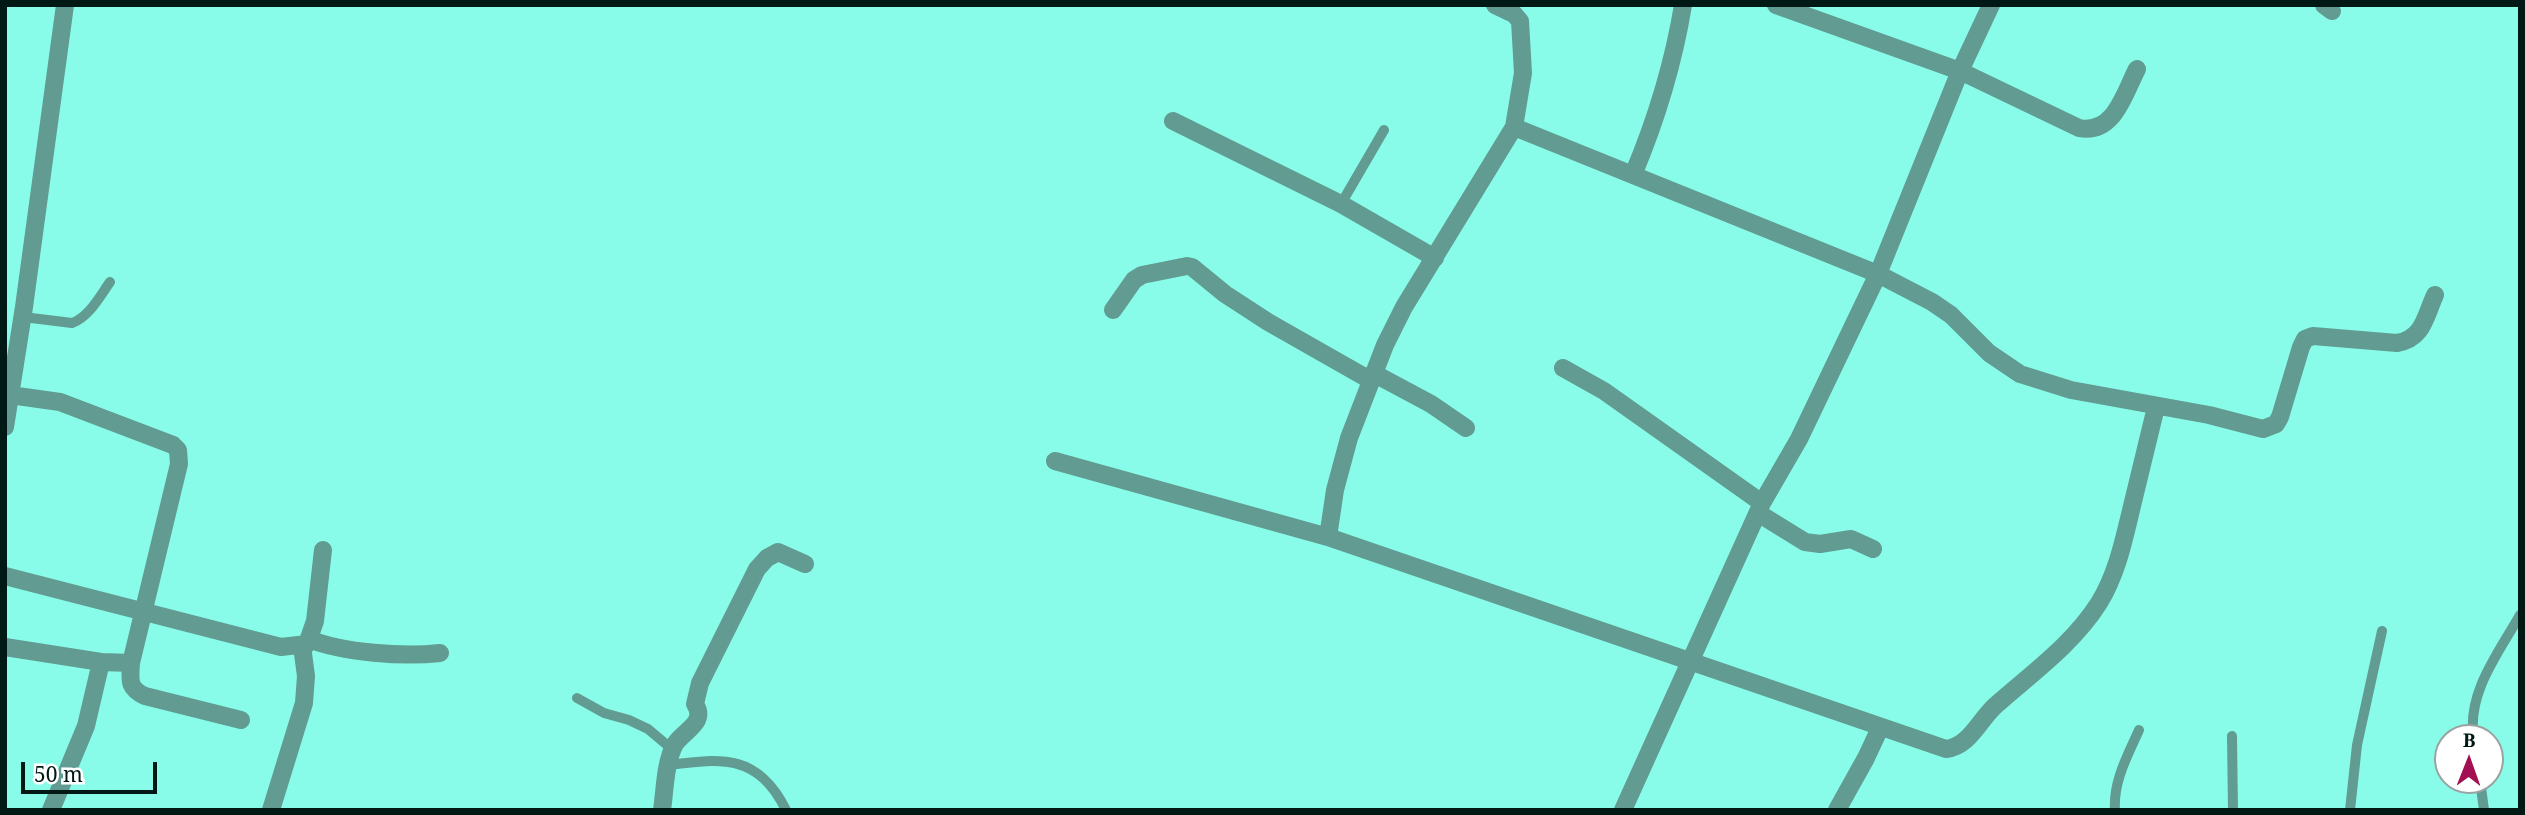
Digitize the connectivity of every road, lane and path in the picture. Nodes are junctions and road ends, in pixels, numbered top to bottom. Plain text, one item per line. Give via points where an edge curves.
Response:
1 (65, 5) edge
2 (1494, 5) edge
3 (1683, 5) edge
4 (1776, 5) edge
5 (1991, 5) edge
6 (2137, 69) dead end
7 (1960, 71) junction
8 (1172, 121) dead end
9 (1514, 127) junction
10 (1384, 130) dead end
11 (1633, 174) junction
12 (1341, 204) junction
13 (1435, 258) junction
14 (1878, 274) junction
15 (110, 282) dead end
16 (2434, 295) dead end
17 (1114, 310) dead end
18 (23, 317) junction
19 (1563, 368) dead end
20 (1372, 377) junction
21 (10, 390) junction
22 (2156, 407) junction
23 (5, 427) edge
24 (1466, 428) dead end
25 (1055, 461) dead end
26 (1760, 508) junction
27 (1328, 537) junction
28 (1872, 549) dead end
29 (323, 550) dead end
30 (805, 564) dead end
31 (5, 576) edge
32 (143, 609) junction
33 (2520, 615) edge
34 (2382, 631) dead end
35 (305, 643) junction
36 (5, 647) edge
37 (440, 653) dead end
38 (1690, 661) junction
39 (101, 662) junction
40 (131, 663) junction
41 (577, 698) dead end
42 (241, 720) dead end
43 (2472, 724) edge
44 (1880, 727) junction
45 (2139, 730) dead end
46 (2232, 736) dead end
47 (671, 758) junction
48 (51, 810) edge
49 (271, 810) edge
50 (662, 810) edge
51 (786, 810) edge
52 (1623, 810) edge
53 (1837, 810) edge
54 (2115, 810) edge
55 (2233, 810) edge
56 (2350, 810) edge

1 - 18 street
2 - 9 street via 1520,20 1523,73
3 - 11 street via 1667,84
4 - 7 street
5 - 7 street
6 - 7 street via 2113,115 2091,130
7 - 14 street
8 - 12 street
9 - 11 street
9 - 13 street
10 - 12 lane
11 - 14 street
12 - 13 street
13 - 20 street via 1404,307
14 - 22 street via 1951,315 1989,353 2020,374 2071,390
14 - 26 street via 1799,439
15 - 18 lane via 78,321
16 - 22 street via 2418,335 2409,341 2396,344 2313,336 2305,340 2280,417 2270,428
17 - 20 street via 1142,275 1192,267 1269,322
18 - 21 street
19 - 26 street via 1604,391
20 - 24 street via 1430,404
20 - 27 street via 1349,438
21 - 23 street
21 - 32 street via 61,402 178,450 179,464
22 - 44 street via 2110,584 2058,653 1990,710 1954,748 1945,750
25 - 27 street
26 - 28 street via 1805,542 1851,539
26 - 38 street
27 - 38 street
29 - 35 street via 315,621
30 - 47 street via 778,552 757,569 700,683 695,704 699,720 676,743
31 - 32 street
32 - 35 street via 281,646
32 - 40 street
33 - 43 lane via 2482,682
34 - 56 lane via 2357,745
35 - 37 street via 416,656
35 - 49 street via 304,703
36 - 39 street
38 - 44 street
38 - 52 street
39 - 40 street
39 - 48 street via 86,726
40 - 42 street via 130,682 135,691
41 - 47 lane via 648,729
44 - 53 street
45 - 54 lane via 2120,771
46 - 55 lane
47 - 50 street
47 - 51 lane via 740,763 778,792

